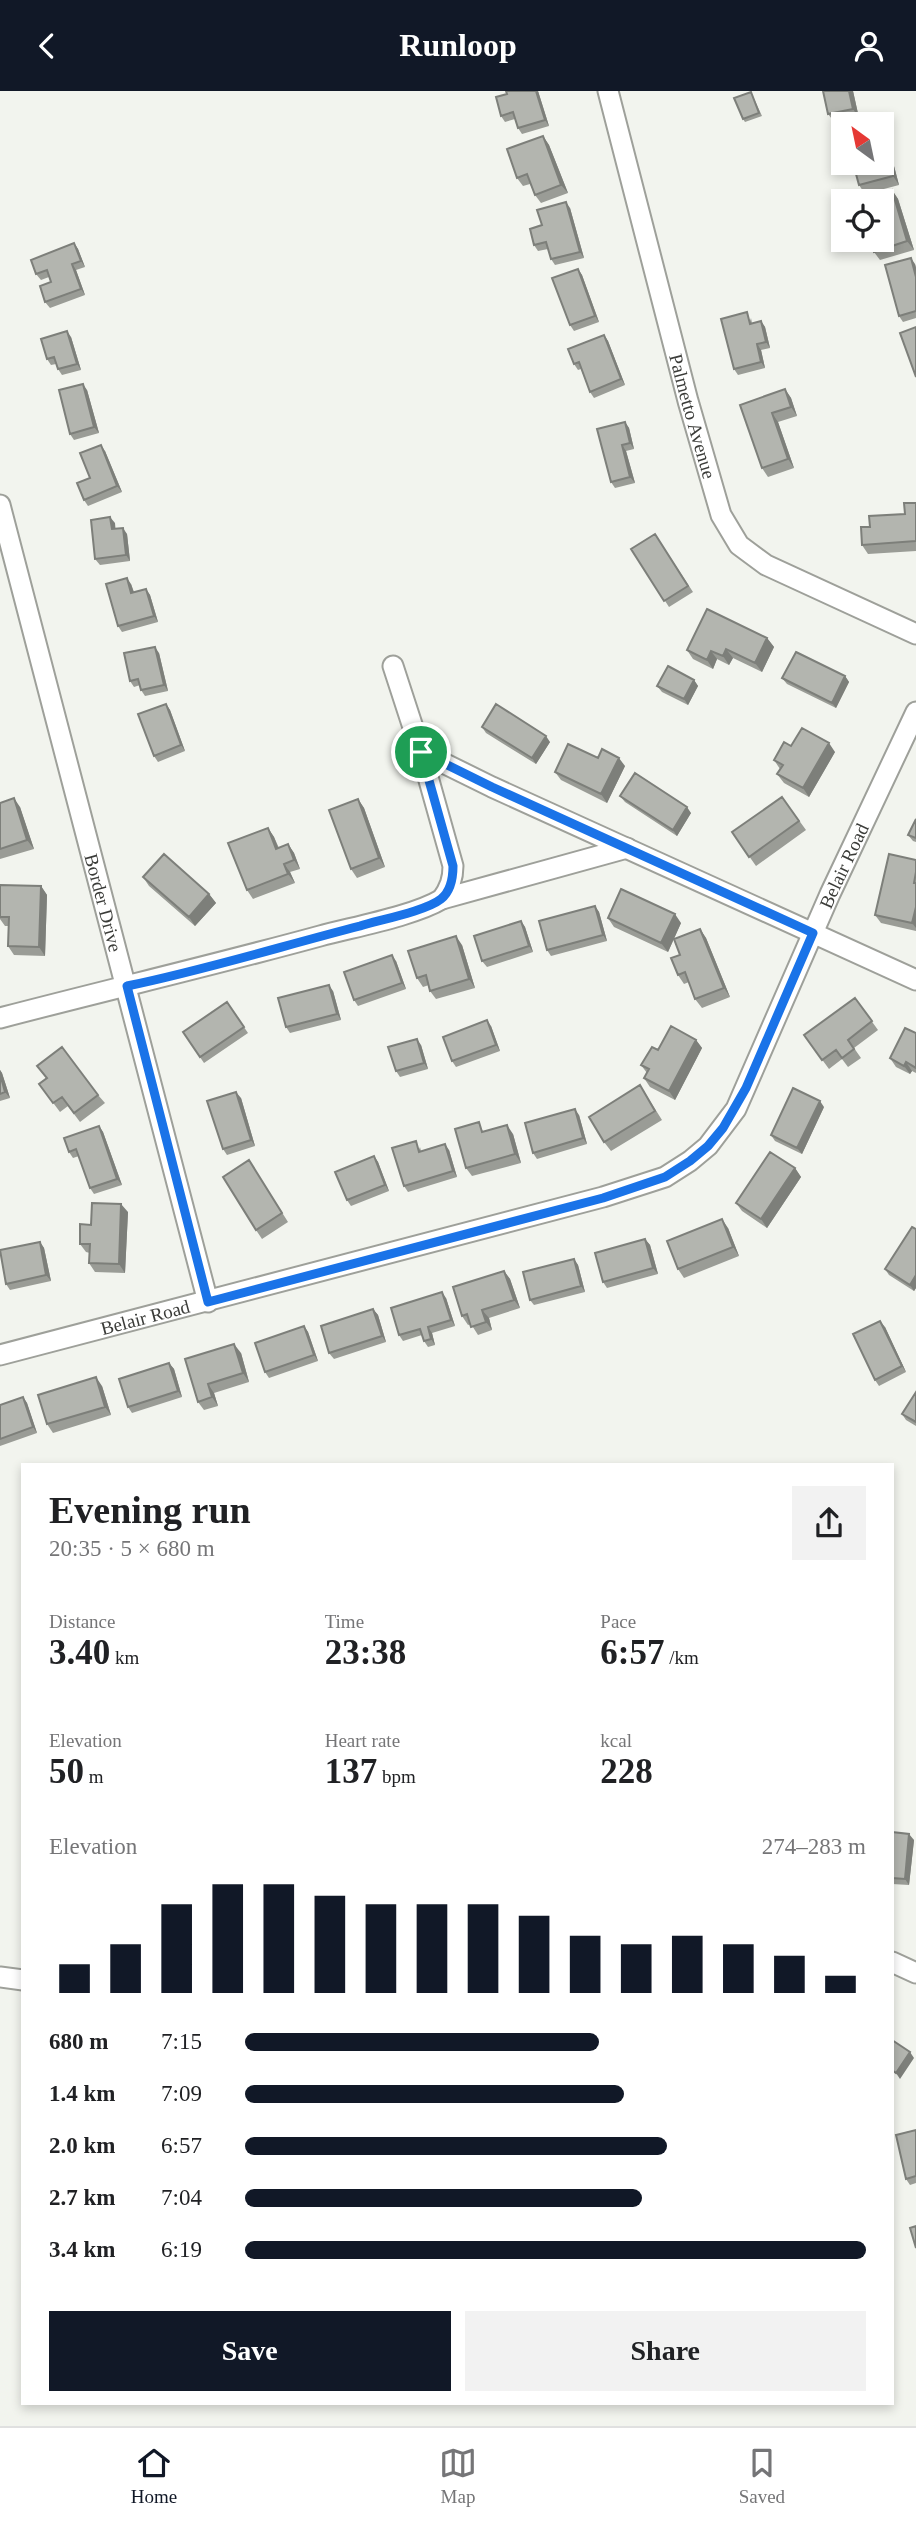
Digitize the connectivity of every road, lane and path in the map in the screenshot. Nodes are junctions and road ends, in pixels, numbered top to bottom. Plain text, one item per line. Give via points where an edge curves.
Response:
1 (608, 91) edge
2 (0, 505) edge
3 (916, 634) edge
4 (393, 666) dead end
5 (916, 712) edge
6 (421, 752) junction
7 (627, 848) junction
8 (442, 899) junction
9 (813, 933) junction
10 (916, 981) edge
11 (127, 986) junction
12 (0, 1018) edge
13 (208, 1302) junction
14 (0, 1355) edge
15 (894, 1963) edge
16 (916, 1973) edge
17 (0, 1977) edge
18 (21, 1980) edge

1 - 3 street, Palmetto Avenue via 688,401 728,531 766,565
2 - 11 street, Border Drive
4 - 6 street
5 - 9 street, Belair Road
6 - 7 street
6 - 8 street via 453,866
7 - 8 street
7 - 9 street
8 - 11 street via 386,919
9 - 10 street
9 - 13 street, Belair Road via 736,1109 708,1146 665,1177 603,1198
11 - 12 street
11 - 13 street, Border Drive
13 - 14 street, Belair Road
15 - 16 street
17 - 18 street

